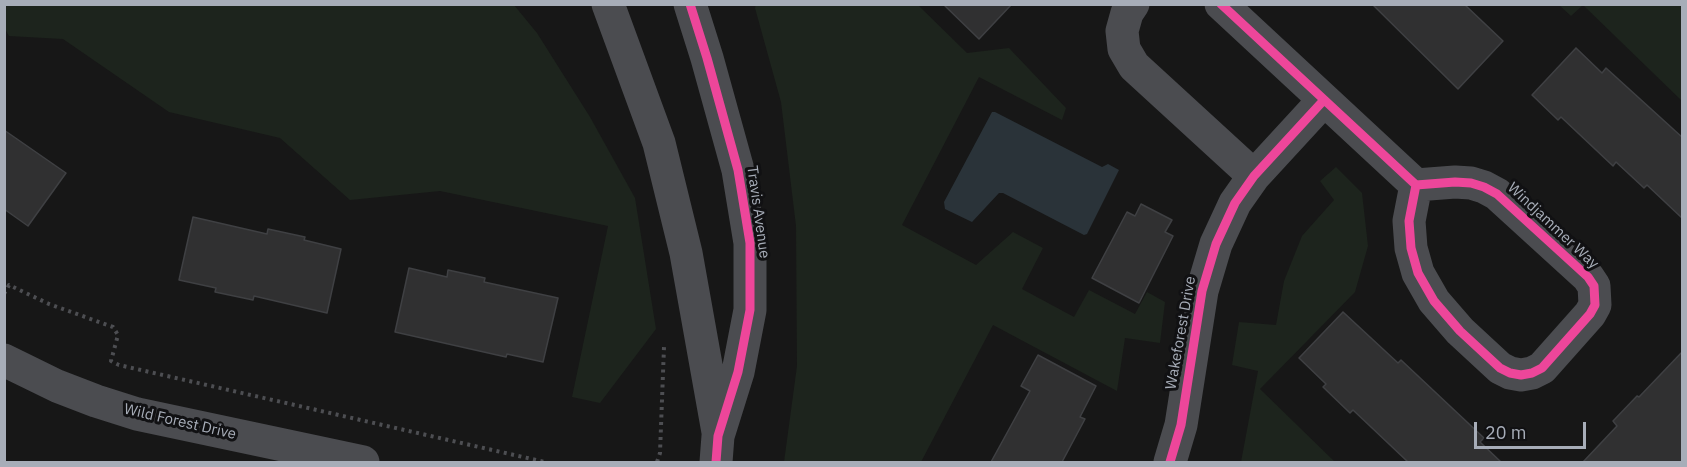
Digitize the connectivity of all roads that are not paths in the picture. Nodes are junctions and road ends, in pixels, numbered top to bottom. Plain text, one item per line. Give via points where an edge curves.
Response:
1 (608, 4) edge
2 (690, 4) edge
3 (1133, 4) edge
4 (1221, 4) edge
5 (1323, 101) junction
6 (1254, 177) junction
7 (1416, 185) junction
8 (4, 360) edge
9 (717, 449) edge
10 (363, 462) edge
11 (1170, 462) edge

1 - 9 street, Travis Avenue via 659,143 686,253
2 - 9 street, Travis Avenue via 738,170 750,243 750,310
3 - 6 street via 1122,31 1124,49 1134,66
4 - 5 street
5 - 6 street, Wakeforest Drive
5 - 7 street
6 - 11 street, Wakeforest Drive via 1235,203 1216,244 1202,291 1181,425
7 - 7 street, Windjammer Way via 1455,182 1484,187 1497,194 1588,277 1594,286 1595,305 1542,368 1521,375 1500,368 1434,301 1418,273 1411,248 1409,221
8 - 10 street, Wild Forest Drive via 57,387 137,414

